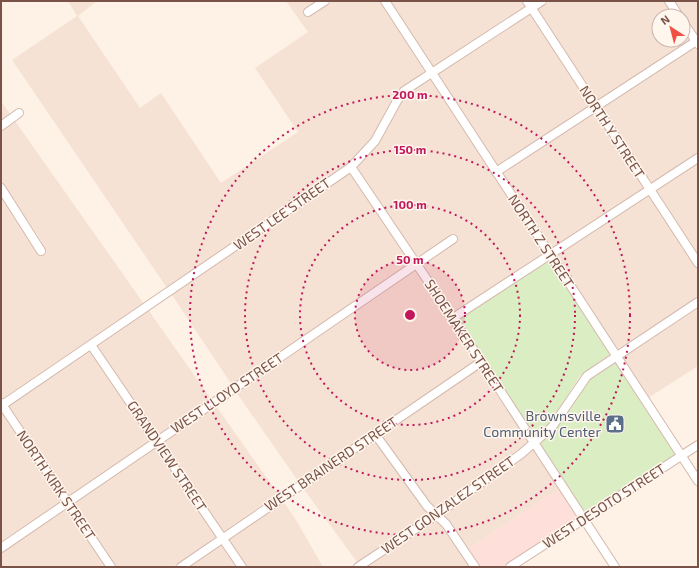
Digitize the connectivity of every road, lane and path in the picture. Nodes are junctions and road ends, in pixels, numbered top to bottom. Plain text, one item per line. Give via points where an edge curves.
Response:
1 (325, 1) edge
2 (385, 1) edge
3 (542, 1) edge
4 (529, 5) edge
5 (308, 12) dead end
6 (691, 33) edge
7 (697, 42) edge
8 (432, 72) junction
9 (596, 107) junction
10 (19, 113) dead end
11 (1, 126) edge
12 (698, 158) edge
13 (351, 167) junction
14 (496, 172) junction
15 (1, 188) edge
16 (650, 189) junction
17 (453, 239) dead end
18 (41, 251) dead end
19 (550, 254) junction
20 (698, 263) edge
21 (417, 264) junction
22 (698, 302) edge
23 (453, 318) junction
24 (91, 345) junction
25 (616, 356) junction
26 (481, 362) junction
27 (2, 405) edge
28 (375, 434) junction
29 (156, 441) junction
30 (534, 443) junction
31 (698, 445) edge
32 (681, 456) junction
33 (698, 481) edge
34 (67, 503) junction
35 (435, 516) junction
36 (584, 519) junction
37 (222, 538) junction
38 (1, 548) edge
39 (111, 567) edge
40 (181, 567) edge
41 (242, 567) edge
42 (358, 567) edge
43 (475, 567) edge
44 (510, 567) edge
45 (615, 567) edge

1 - 5 street
2 - 8 street, NORTH Z STREET
3 - 4 street, WEST LEE STREET
4 - 8 street, WEST LEE STREET
4 - 9 street, NORTH Y STREET
6 - 7 street
7 - 9 street
8 - 13 street, WEST LEE STREET via 404,91 375,141
8 - 14 street, NORTH Z STREET
9 - 14 street
9 - 16 street, NORTH Y STREET
10 - 11 street
12 - 16 street
13 - 21 street, SHOEMAKER STREET
13 - 24 street, WEST LEE STREET
14 - 19 street, NORTH Z STREET
15 - 18 street
16 - 19 street
16 - 20 street, NORTH Y STREET
17 - 21 street, WEST LLOYD STREET
19 - 23 street
19 - 25 street, NORTH Z STREET
21 - 23 street, SHOEMAKER STREET
21 - 29 street, WEST LLOYD STREET
22 - 25 street, WEST GONZALEZ STREET
23 - 26 street, SHOEMAKER STREET
24 - 27 street, WEST LEE STREET
24 - 29 street, GRANDVIEW STREET
25 - 30 street, WEST GONZALEZ STREET via 583,379 552,427
25 - 32 street, NORTH Z STREET
26 - 28 street, WEST BRAINERD STREET
26 - 30 street, SHOEMAKER STREET
27 - 34 street, NORTH KIRK STREET
28 - 35 street
28 - 37 street, WEST BRAINERD STREET
29 - 34 street, WEST LLOYD STREET
29 - 37 street, GRANDVIEW STREET
30 - 35 street, WEST GONZALEZ STREET
30 - 36 street, SHOEMAKER STREET
31 - 32 street, WEST DESOTO STREET
32 - 33 street, NORTH Z STREET
32 - 36 street, WEST DESOTO STREET
34 - 38 street, WEST LLOYD STREET
34 - 39 street, NORTH KIRK STREET
35 - 42 street, WEST GONZALEZ STREET
35 - 43 street via 446,524
36 - 44 street, WEST DESOTO STREET
36 - 45 street, SHOEMAKER STREET
37 - 40 street, WEST BRAINERD STREET
37 - 41 street, GRANDVIEW STREET

